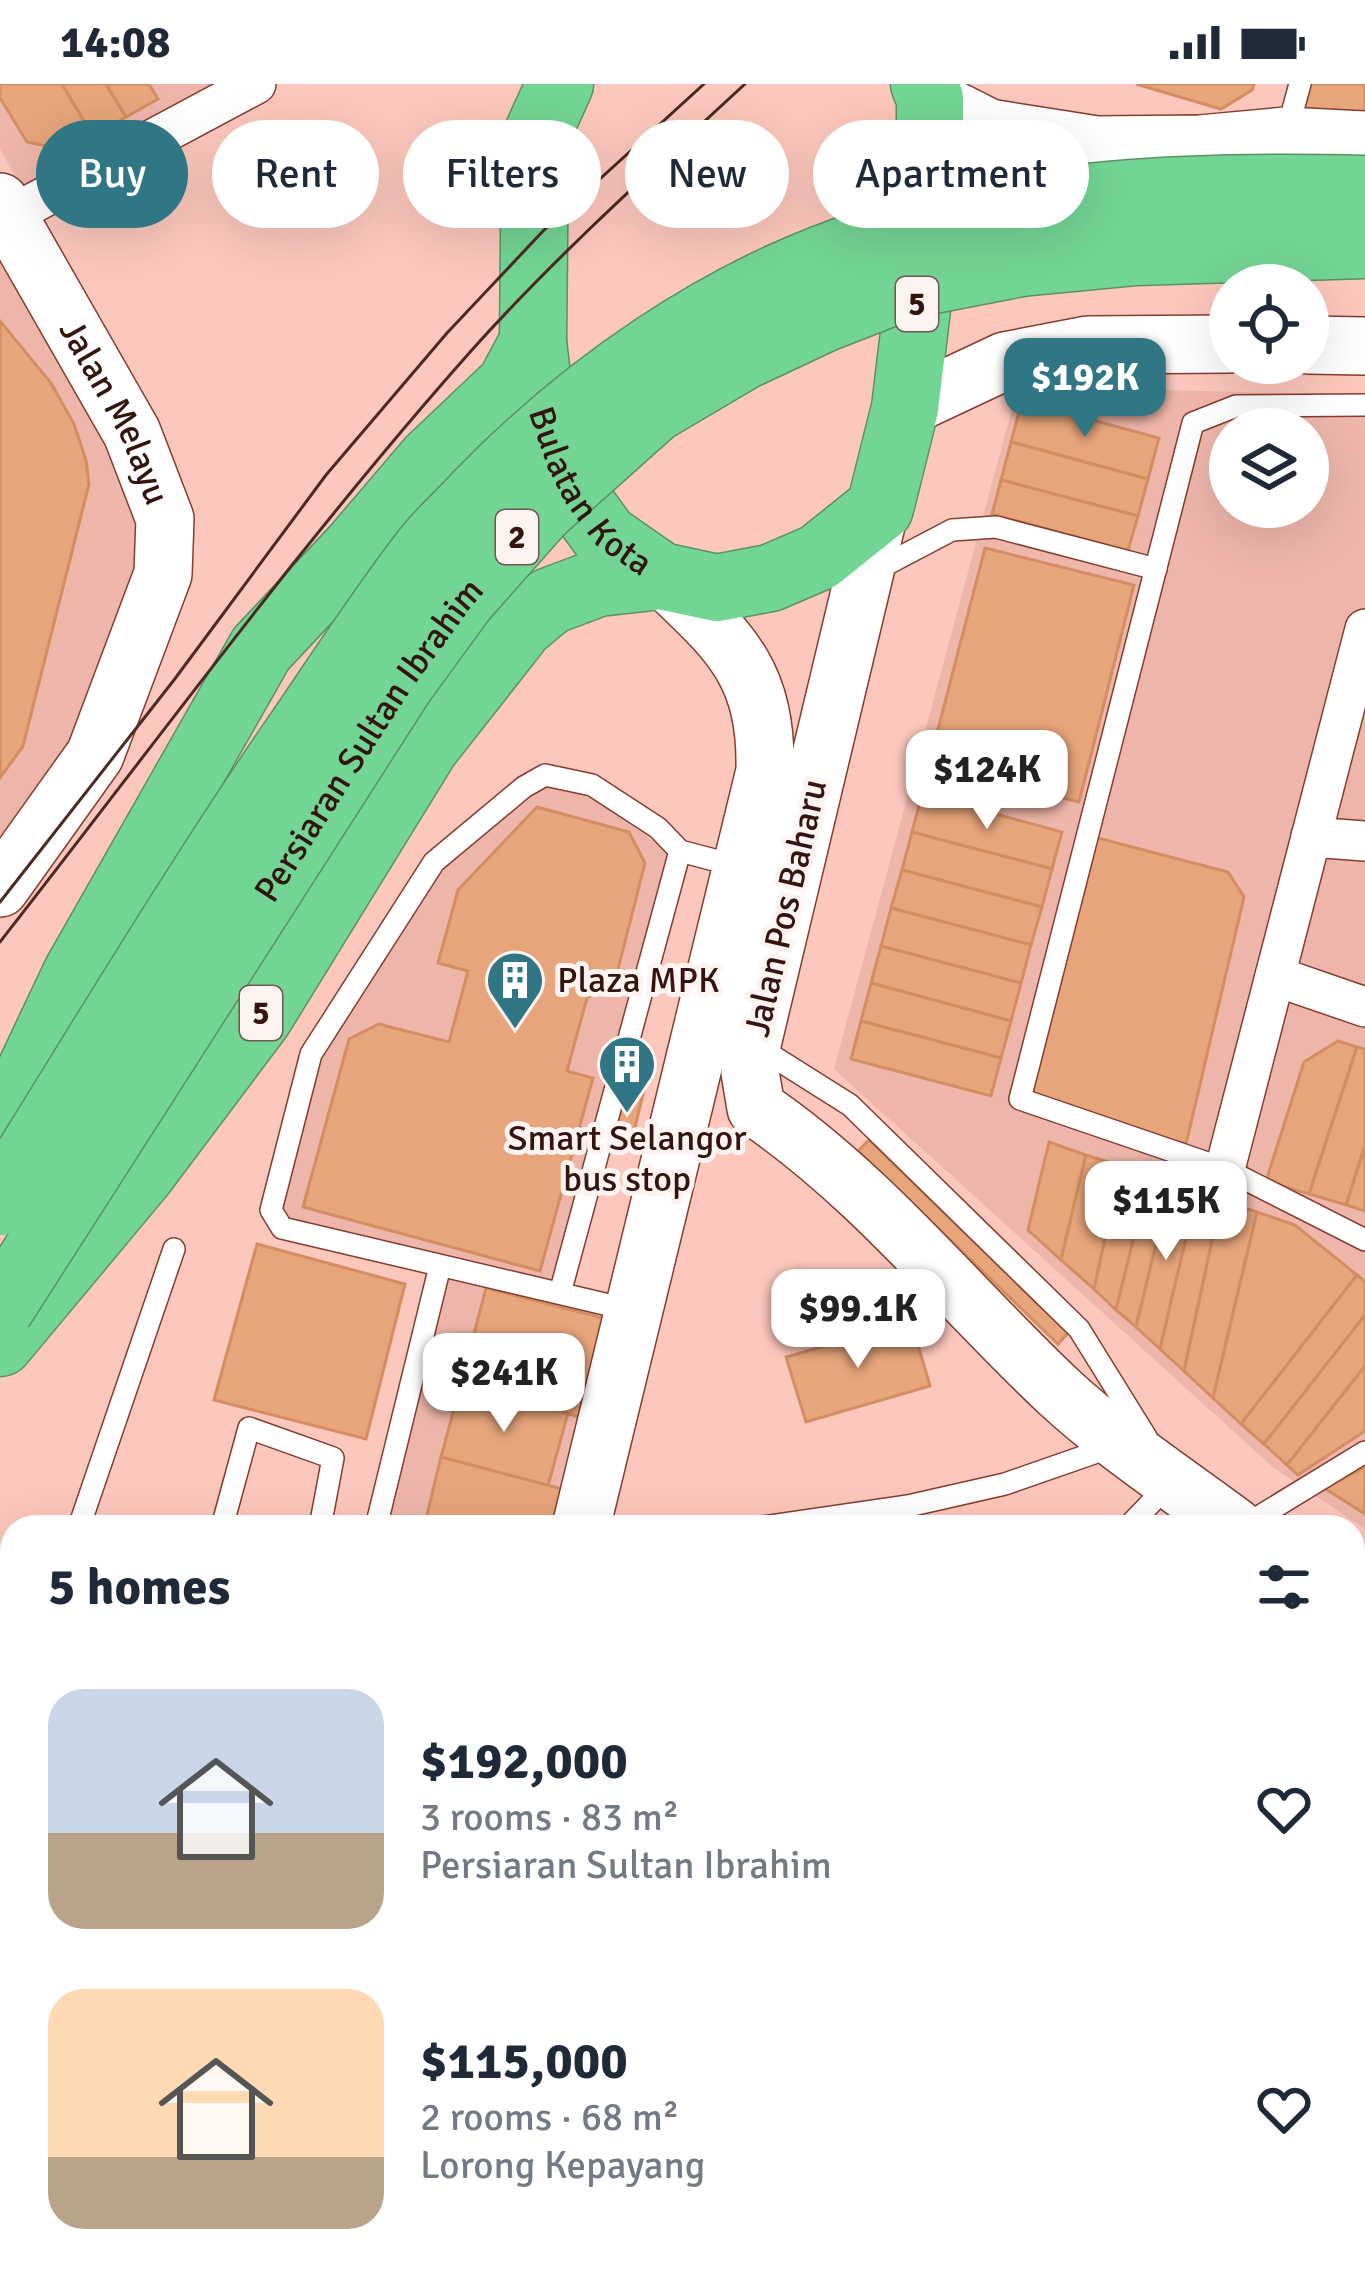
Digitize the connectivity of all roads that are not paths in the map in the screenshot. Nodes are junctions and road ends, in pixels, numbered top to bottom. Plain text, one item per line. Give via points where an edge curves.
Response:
1 (256, 84) edge
2 (930, 89) edge
3 (545, 102) edge
4 (1293, 110) edge
5 (1365, 140) edge
6 (1365, 189) edge
7 (4, 210) edge
8 (1365, 245) edge
9 (533, 342) junction
10 (1209, 344) edge
11 (1329, 345) edge
12 (1365, 346) edge
13 (1365, 405) edge
14 (905, 408) junction
15 (880, 508) junction
16 (1156, 569) junction
17 (662, 576) junction
18 (862, 577) junction
19 (1365, 629) edge
20 (1311, 837) junction
21 (1365, 841) edge
22 (680, 851) junction
23 (744, 867) junction
24 (0, 888) edge
25 (1275, 976) junction
26 (1365, 1007) edge
27 (752, 1044) junction
28 (756, 1108) junction
29 (0, 1135) edge
30 (674, 1138) junction
31 (1225, 1169) junction
32 (0, 1202) edge
33 (1365, 1240) edge
34 (174, 1249) dead end
35 (440, 1266) junction
36 (560, 1293) junction
37 (0, 1309) edge
38 (633, 1311) junction
39 (0, 1343) edge
40 (1120, 1444) junction
41 (1365, 1452) edge
42 (1173, 1481) junction
43 (84, 1515) edge
44 (225, 1515) edge
45 (322, 1515) edge
46 (379, 1515) edge
47 (584, 1515) edge
48 (845, 1515) edge
49 (1140, 1515) edge
50 (1221, 1515) edge
51 (1226, 1515) edge
52 (1258, 1515) edge

1 - 7 street
2 - 4 main road via 989,128 1096,145 1200,144
2 - 14 highway, 5 via 930,201
3 - 9 highway, Bulatan Kota / 5
4 - 5 main road
6 - 32 highway, Persiaran Sultan Ibrahim / 2, bridge via 1223,186 1099,195 926,226 753,290 622,368 507,465 429,547 212,859
7 - 24 main road, Jalan Melayu via 132,433 165,519 163,574 94,754
8 - 37 highway, Persiaran Sultan Ibrahim / 2, bridge via 1136,252 912,284 742,357 654,409 542,510 438,632
9 - 17 highway, Bulatan Kota / 5 via 541,411 576,497 605,537
9 - 29 highway via 510,386 431,460 261,649 76,974
10 - 14 main road via 1088,345 1026,357
11 - 12 main road
13 - 16 lane via 1237,406 1192,423
14 - 15 highway, 5
15 - 17 highway, Bulatan Kota / 5 via 819,557 770,578 717,588
15 - 18 main road, Jalan Pos Baharu
16 - 18 lane via 996,527 952,530
16 - 31 lane via 1020,1099
17 - 23 main road, Jalan Pos Baharu via 722,634 759,703 765,771
17 - 39 highway, 5 via 598,583 550,601 521,625 426,746 259,1017
18 - 27 main road, Jalan Pos Baharu
19 - 20 street
20 - 21 street
20 - 25 street
22 - 23 lane
22 - 35 lane via 592,785 545,775 434,862 311,1054 271,1210 282,1228
22 - 36 lane
23 - 30 main road, Jalan Pos Baharu
25 - 26 street
25 - 31 street
27 - 28 main road, Jalan Pos Baharu
27 - 51 lane via 850,1105 1079,1329 1138,1428
28 - 30 main road via 713,1111
28 - 40 main road via 808,1143
30 - 38 main road, Jalan Pos Baharu
31 - 33 lane
34 - 43 lane
35 - 36 lane
35 - 46 lane
36 - 38 lane
38 - 47 main road, Jalan Pos Baharu
40 - 42 main road
40 - 48 lane via 1004,1484
41 - 52 lane
42 - 49 lane
42 - 50 main road
44 - 45 lane via 249,1428 333,1458

